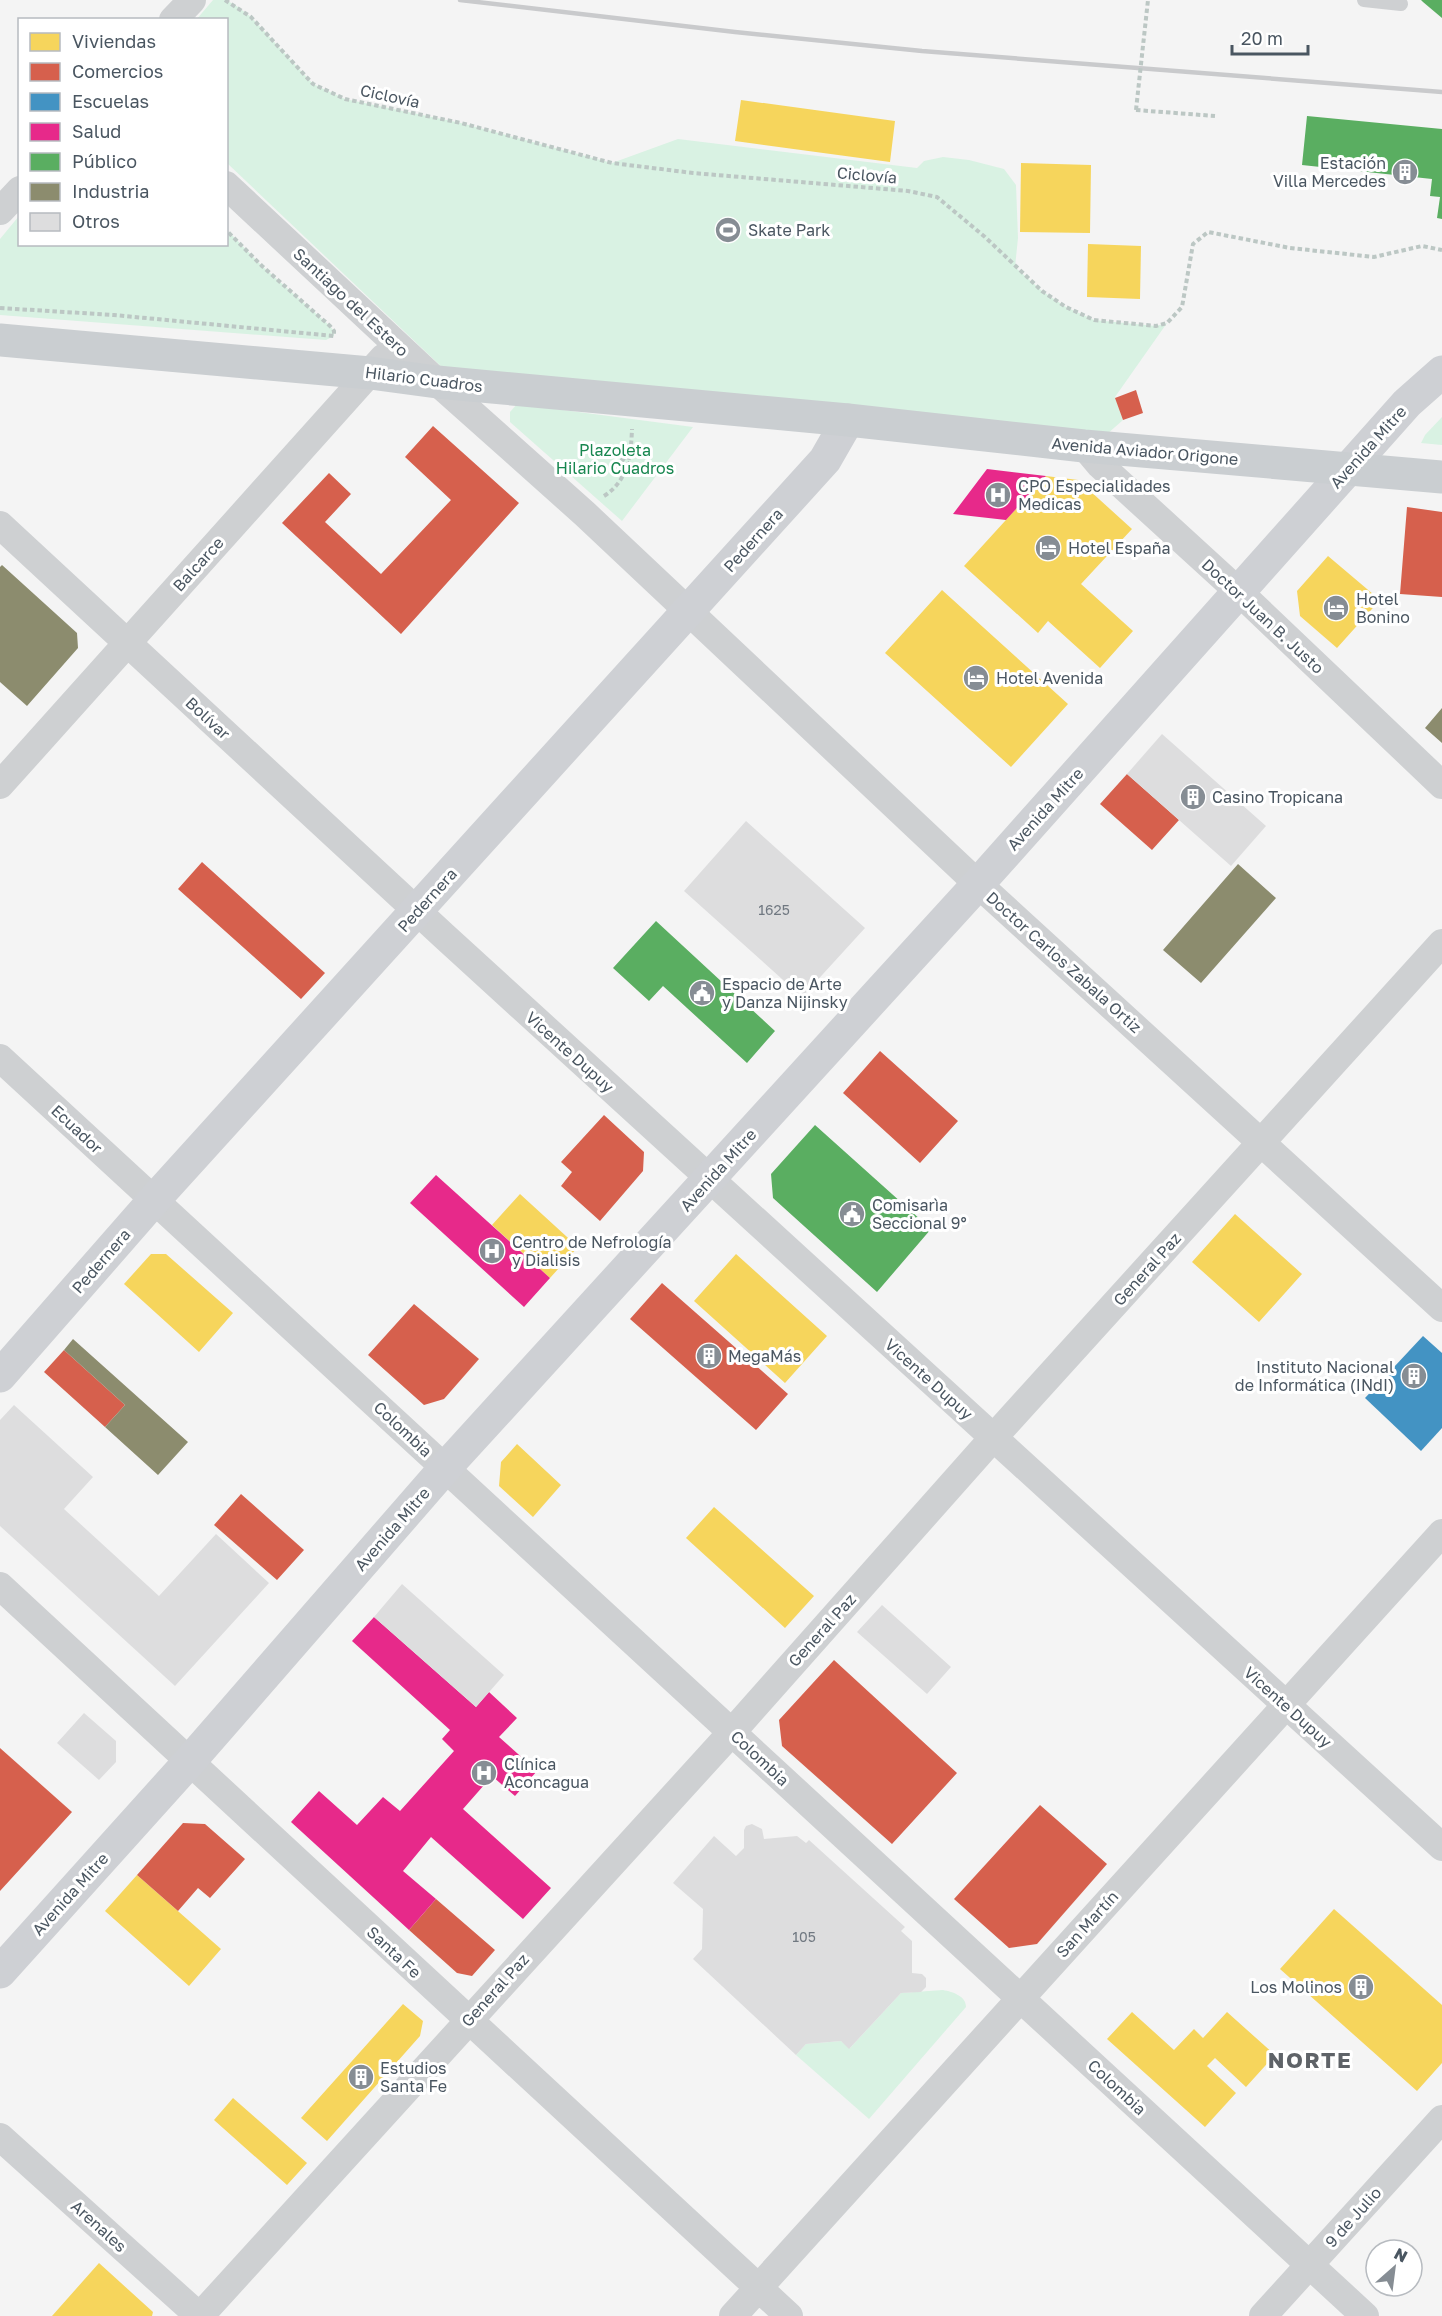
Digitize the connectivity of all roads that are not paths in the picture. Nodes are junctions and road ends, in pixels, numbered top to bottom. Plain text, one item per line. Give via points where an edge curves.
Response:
1 (192, 0) edge
2 (1364, 0) edge
3 (1401, 4) dead end
4 (175, 18) edge
5 (228, 187) edge
6 (18, 192) edge
7 (0, 211) edge
8 (0, 340) edge
9 (396, 343) junction
10 (1442, 372) edge
11 (370, 373) junction
12 (437, 382) junction
13 (848, 420) junction
14 (1084, 446) junction
15 (1350, 468) junction
16 (1442, 477) edge
17 (0, 525) edge
18 (1239, 592) junction
19 (689, 611) junction
20 (127, 642) junction
21 (0, 785) edge
22 (1442, 785) edge
23 (978, 884) junction
24 (417, 911) junction
25 (1442, 943) edge
26 (0, 1058) edge
27 (1262, 1142) junction
28 (710, 1179) junction
29 (154, 1200) junction
30 (1442, 1308) edge
31 (0, 1376) edge
32 (993, 1438) junction
33 (445, 1468) junction
34 (1442, 1533) edge
35 (0, 1586) edge
36 (1286, 1705) junction
37 (732, 1732) junction
38 (189, 1762) junction
39 (1442, 1848) edge
40 (0, 1972) edge
41 (1020, 1998) junction
42 (468, 2020) junction
43 (1442, 2119) edge
44 (0, 2137) edge
45 (1310, 2265) junction
46 (758, 2288) junction
47 (200, 2316) edge
48 (733, 2316) edge
49 (789, 2316) edge
50 (1263, 2316) edge
51 (1365, 2316) edge

1 - 4 street
2 - 3 lane
5 - 9 street, Santiago del Estero
6 - 7 street
8 - 11 main road, Hilario Cuadros
9 - 11 street, Balcarce
9 - 12 street, Santiago del Estero
10 - 15 main road, Avenida Mitre via 1407,403
11 - 12 main road, Hilario Cuadros
11 - 20 street, Balcarce
12 - 13 main road, Hilario Cuadros
12 - 19 street, Santiago del Estero
13 - 14 main road, Avenida Aviador Origone
13 - 19 main road, Pedernera via 825,460
14 - 15 main road, Avenida Aviador Origone
14 - 18 street, Doctor Juan B. Justo
15 - 16 main road, Avenida Aviador Origone
15 - 18 main road, Avenida Mitre
17 - 20 street, Bolívar
18 - 22 street, Doctor Juan B. Justo
18 - 23 main road, Avenida Mitre
19 - 23 street, Doctor Carlos Zabala Ortiz
19 - 24 main road, Pedernera
20 - 21 street, Balcarce
20 - 24 street, Bolívar
23 - 27 street, Doctor Carlos Zabala Ortiz
23 - 28 main road, Avenida Mitre
24 - 28 street, Vicente Dupuy
24 - 29 main road, Pedernera
25 - 27 street, General Paz
26 - 29 street, Ecuador
27 - 30 street, Doctor Carlos Zabala Ortiz
27 - 32 street, General Paz
28 - 32 street, Vicente Dupuy
28 - 33 main road, Avenida Mitre
29 - 31 main road, Pedernera
29 - 33 street, Colombia
32 - 36 street, Vicente Dupuy
32 - 37 street, General Paz
33 - 37 street, Colombia
33 - 38 main road, Avenida Mitre
34 - 36 street, San Martín
35 - 38 street, Santa Fe
36 - 39 street, Vicente Dupuy
36 - 41 street, San Martín
37 - 41 street, Colombia
37 - 42 street, General Paz
38 - 40 main road, Avenida Mitre
38 - 42 street, Santa Fe
41 - 45 street, Colombia
41 - 46 street, San Martín
42 - 46 street, Santa Fe
42 - 47 street, General Paz
43 - 45 street, 9 de Julio
44 - 47 street, Arenales
45 - 50 street, 9 de Julio
45 - 51 street, Colombia
46 - 48 street, San Martín
46 - 49 street, Santa Fe

